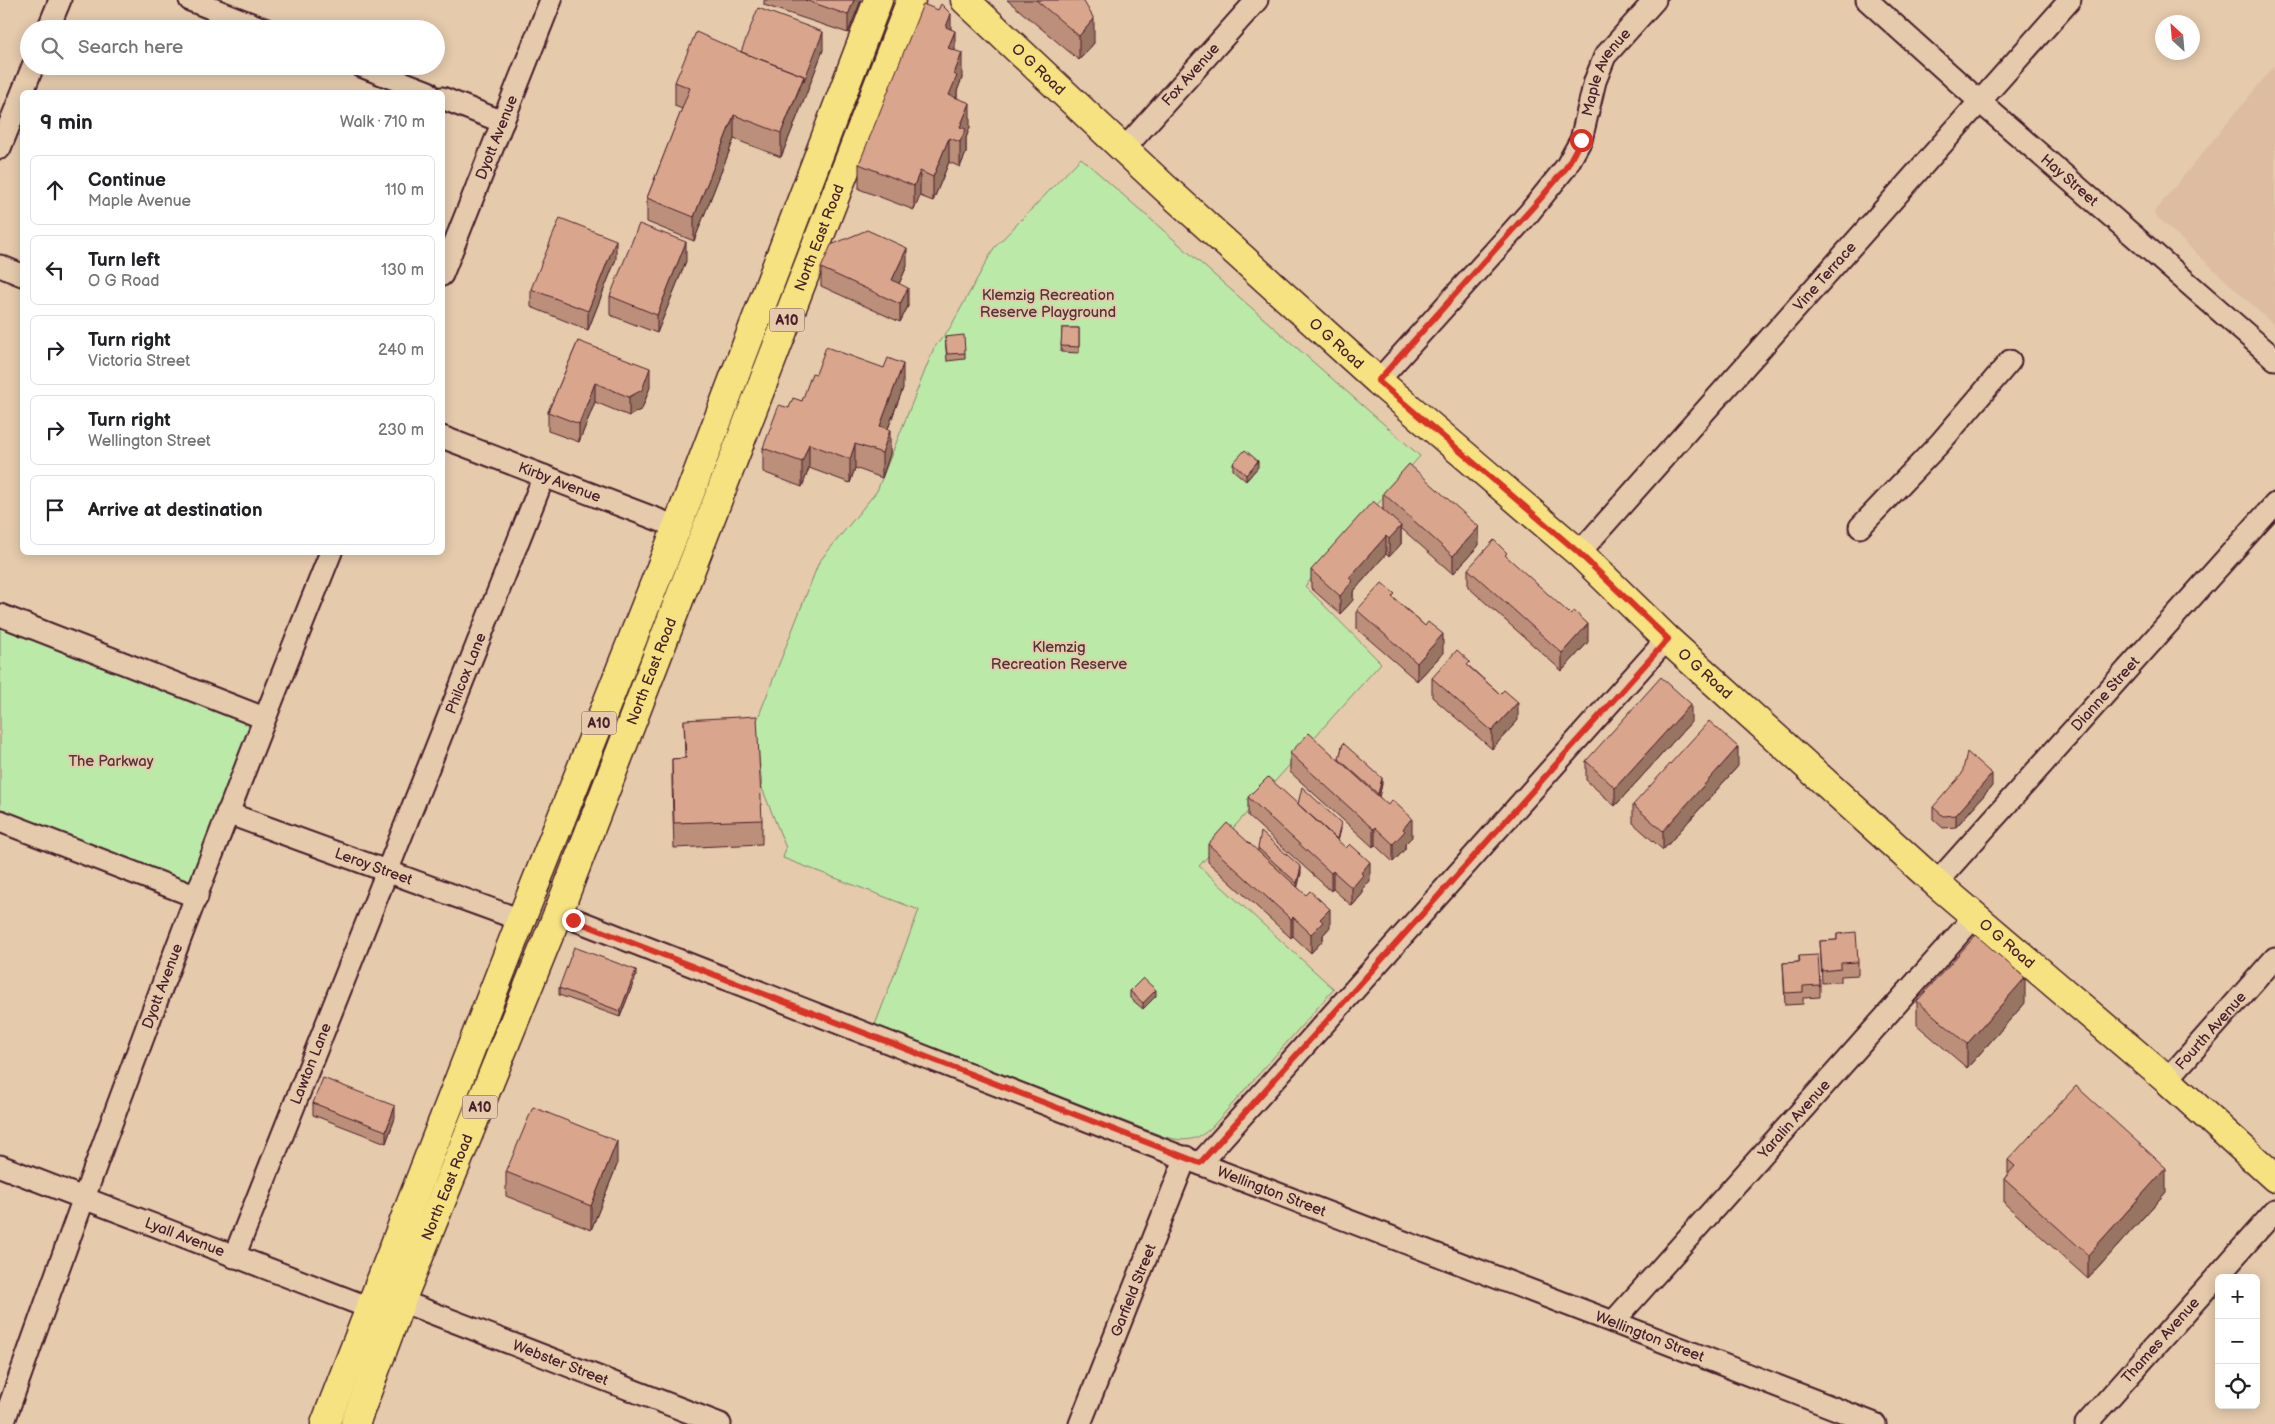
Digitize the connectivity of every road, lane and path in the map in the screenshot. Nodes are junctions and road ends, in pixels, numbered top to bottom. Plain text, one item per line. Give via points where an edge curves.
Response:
1 (60, 0) edge
2 (190, 0) edge
3 (551, 0) edge
4 (878, 0) edge
5 (911, 0) edge
6 (965, 0) edge
7 (1257, 0) edge
8 (1655, 0) edge
9 (1867, 0) edge
10 (2070, 0) edge
11 (52, 20) edge
12 (241, 20) edge
13 (29, 75) edge
14 (384, 75) edge
15 (23, 90) edge
16 (423, 90) edge
17 (20, 98) edge
18 (445, 99) edge
19 (1980, 102) junction
20 (503, 122) junction
21 (0, 148) edge
22 (1124, 149) junction
23 (0, 266) edge
24 (445, 267) edge
25 (20, 274) edge
26 (2275, 359) edge
27 (2010, 361) dead end
28 (1378, 381) junction
29 (445, 438) edge
30 (544, 476) junction
31 (2275, 504) edge
32 (677, 527) junction
33 (1860, 527) dead end
34 (704, 538) junction
35 (1579, 553) junction
36 (330, 555) edge
37 (0, 615) edge
38 (1668, 639) junction
39 (264, 718) junction
40 (227, 813) junction
41 (0, 821) edge
42 (387, 871) junction
43 (1936, 883) junction
44 (197, 897) junction
45 (558, 913) junction
46 (1975, 916) junction
47 (521, 920) junction
48 (2275, 958) edge
49 (2167, 1080) junction
50 (1193, 1160) junction
51 (0, 1166) edge
52 (2275, 1178) edge
53 (82, 1199) junction
54 (2275, 1211) edge
55 (234, 1257) junction
56 (401, 1301) junction
57 (370, 1308) junction
58 (1614, 1322) junction
59 (3, 1424) edge
60 (325, 1424) edge
61 (355, 1424) edge
62 (720, 1424) edge
63 (1080, 1424) edge
64 (1875, 1424) edge
65 (2086, 1424) edge

1 - 11 street
2 - 12 street
3 - 20 street, Dyott Avenue
4 - 32 main road, North East Road / A10
5 - 34 main road, North East Road / A10
6 - 22 main road, O G Road
7 - 22 street, Fox Avenue
8 - 28 street, Maple Avenue via 1605,56 1595,81 1581,140 1566,168
9 - 19 street, Hay Street
10 - 19 street, Vine Terrace
13 - 15 street
14 - 16 street
17 - 21 street
18 - 20 street
19 - 26 street, Hay Street
19 - 35 street, Vine Terrace
20 - 24 street, Dyott Avenue
22 - 28 main road, O G Road
23 - 25 street
27 - 33 street via 1940,443
28 - 35 main road, O G Road
29 - 30 street, Kirby Avenue
30 - 32 street, Kirby Avenue
30 - 42 street, Philcox Lane
31 - 43 street, Dianne Street
32 - 34 main road
32 - 47 main road, North East Road / A10
34 - 45 main road, North East Road / A10
35 - 38 main road, O G Road
36 - 39 street, Dyott Avenue
37 - 39 street
38 - 43 main road, O G Road
38 - 50 street
39 - 40 street, Dyott Avenue
40 - 42 street, Leroy Street
40 - 44 street, Dyott Avenue
41 - 44 street
42 - 47 street, Leroy Street
42 - 55 street, Lawton Lane
43 - 46 main road, O G Road
44 - 53 street, Dyott Avenue
45 - 47 main road
45 - 50 street, Wellington Street
45 - 56 main road, North East Road / A10
46 - 49 main road, O G Road
46 - 58 street, Yaralin Avenue
47 - 57 main road, North East Road / A10
48 - 49 street, Fourth Avenue
49 - 52 main road, O G Road
50 - 58 street, Wellington Street
50 - 63 street, Garfield Street
51 - 53 street, Lyall Avenue
53 - 55 street, Lyall Avenue
53 - 59 street, Dyott Avenue
54 - 65 street, Thames Avenue
55 - 57 street, Lyall Avenue
56 - 57 main road
56 - 61 main road, North East Road / A10
56 - 62 street, Webster Street
57 - 60 main road, North East Road / A10
58 - 64 street, Wellington Street

